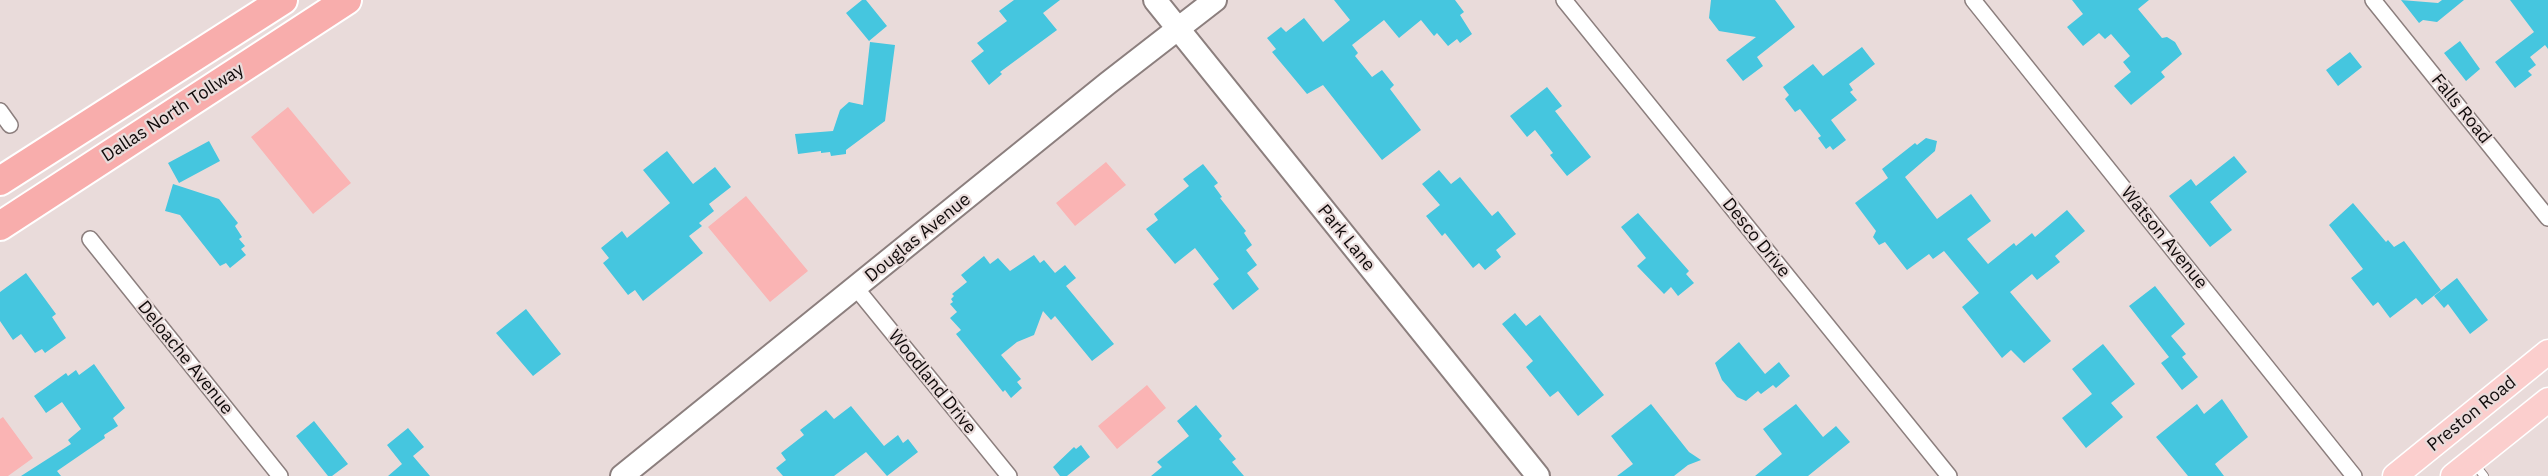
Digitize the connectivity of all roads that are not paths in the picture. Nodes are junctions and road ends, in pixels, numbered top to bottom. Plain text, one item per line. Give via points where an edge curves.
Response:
1 (283, 0) edge
2 (347, 0) edge
3 (1155, 0) edge
4 (1215, 0) edge
5 (1563, 0) edge
6 (1973, 0) edge
7 (2373, 0) edge
8 (1179, 29) junction
9 (0, 111) edge
10 (10, 125) dead end
11 (0, 181) edge
12 (2548, 218) edge
13 (0, 226) edge
14 (90, 239) dead end
15 (856, 288) junction
16 (2548, 352) edge
17 (2548, 400) edge
18 (2470, 471) edge
19 (280, 476) edge
20 (622, 476) edge
21 (1009, 476) edge
22 (1538, 476) edge
23 (1948, 476) edge
24 (2354, 476) edge
25 (2395, 476) edge

1 - 11 highway, Dallas North Tollway
2 - 13 highway, Dallas North Tollway
3 - 8 street, Park Lane
4 - 8 street, Douglas Avenue
5 - 23 street, Desco Drive
6 - 24 street, Watson Avenue
7 - 12 street, Falls Road
8 - 15 street, Douglas Avenue
8 - 22 street, Park Lane
9 - 10 street
14 - 19 street, Deloache Avenue
15 - 20 street, Douglas Avenue
15 - 21 street, Woodland Drive
16 - 25 main road, Preston Road
17 - 18 main road, Preston Road

